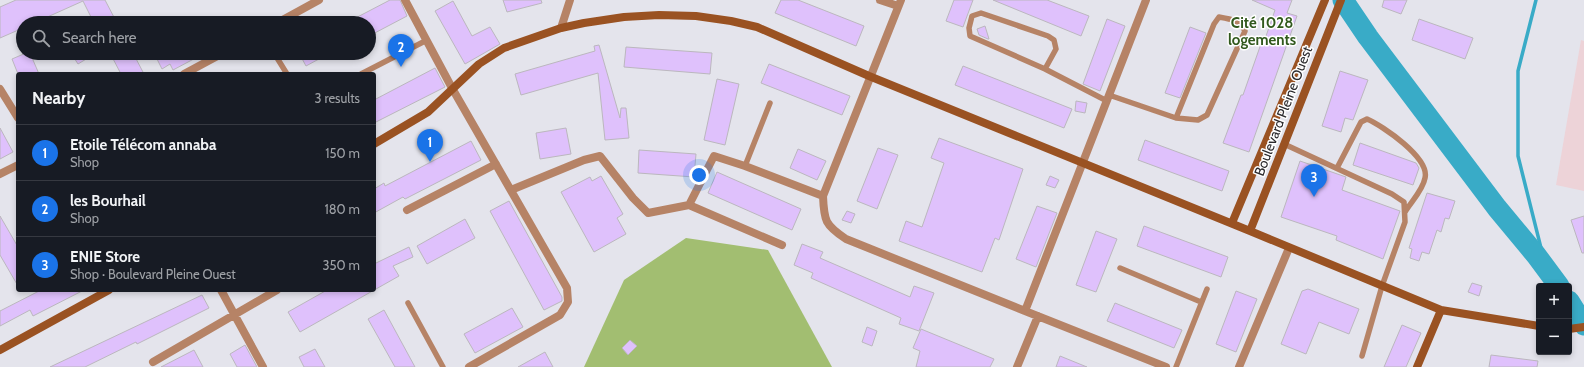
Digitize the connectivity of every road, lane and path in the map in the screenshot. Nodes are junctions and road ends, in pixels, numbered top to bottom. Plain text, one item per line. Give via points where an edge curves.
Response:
1 (319, 0) edge
2 (405, 0) edge
3 (570, 0) edge
4 (880, 0) edge
5 (1146, 0) edge
6 (1325, 0) edge
7 (1341, 0) edge
8 (899, 3) edge
9 (290, 16) edge
10 (561, 28) junction
11 (427, 40) junction
12 (210, 60) edge
13 (278, 60) edge
14 (1045, 69) junction
15 (188, 72) edge
16 (286, 72) edge
17 (366, 72) edge
18 (869, 76) junction
19 (0, 88) edge
20 (452, 88) junction
21 (1108, 98) junction
22 (770, 102) dead end
23 (16, 115) edge
24 (1176, 118) junction
25 (376, 143) edge
26 (1284, 144) junction
27 (496, 164) junction
28 (1083, 164) junction
29 (16, 166) edge
30 (745, 166) junction
31 (1337, 168) junction
32 (0, 174) edge
33 (511, 190) junction
34 (823, 196) junction
35 (689, 205) junction
36 (407, 210) dead end
37 (1405, 212) junction
38 (1232, 224) junction
39 (1250, 231) junction
40 (782, 244) dead end
41 (1289, 248) junction
42 (1120, 268) dead end
43 (1382, 286) junction
44 (1207, 289) dead end
45 (105, 292) edge
46 (222, 292) edge
47 (274, 292) edge
48 (1201, 302) junction
49 (408, 303) dead end
50 (1441, 310) junction
51 (1025, 311) junction
52 (234, 315) junction
53 (1038, 316) junction
54 (1536, 326) edge
55 (1584, 327) edge
56 (1572, 329) edge
57 (0, 350) edge
58 (1362, 356) dead end
59 (152, 362) dead end
60 (263, 367) edge
61 (443, 367) edge
62 (469, 367) edge
63 (1017, 367) edge
64 (1166, 367) edge
65 (1176, 367) edge
66 (1239, 367) edge
67 (1417, 367) edge

1 - 9 street
2 - 11 street
3 - 10 street
4 - 8 street
5 - 21 street
6 - 38 main road, Boulevard Pleine Ouest
7 - 26 main road, Boulevard Pleine Ouest
8 - 18 street
10 - 18 main road via 624,17 659,15 696,16 731,21 758,27
10 - 20 main road via 504,48 479,64
11 - 17 lane
11 - 20 street
12 - 15 street
13 - 16 lane
14 - 14 lane via 970,36 972,16 981,13 1054,40 1056,49
14 - 21 lane
18 - 28 main road
18 - 34 street
19 - 23 street
20 - 25 main road via 428,112
20 - 27 street
21 - 24 lane
21 - 28 street
22 - 30 lane
24 - 24 lane via 1198,120 1207,115 1245,31 1241,24 1219,17 1214,24
26 - 31 lane
26 - 39 main road, Boulevard Pleine Ouest
27 - 33 street
27 - 36 street
28 - 38 main road
28 - 51 street
29 - 32 street
30 - 34 street
30 - 35 street via 714,156
31 - 37 lane via 1392,194 1404,202
31 - 37 lane via 1361,122 1367,119 1374,122 1404,143 1424,166 1426,176 1423,184
33 - 35 street via 600,156 648,213
33 - 62 street via 567,288 568,302 560,315
34 - 51 street via 824,216 831,229 846,239
35 - 40 street
37 - 43 lane via 1405,222
38 - 39 main road
39 - 41 main road
41 - 43 main road
41 - 66 street
42 - 48 lane
43 - 50 main road
43 - 58 lane
44 - 48 lane
45 - 57 main road
46 - 52 street
47 - 52 street
48 - 65 lane
49 - 61 lane
50 - 54 main road
50 - 67 main road
51 - 53 street
52 - 59 street
52 - 60 street
53 - 63 street
53 - 64 street
55 - 56 main road

